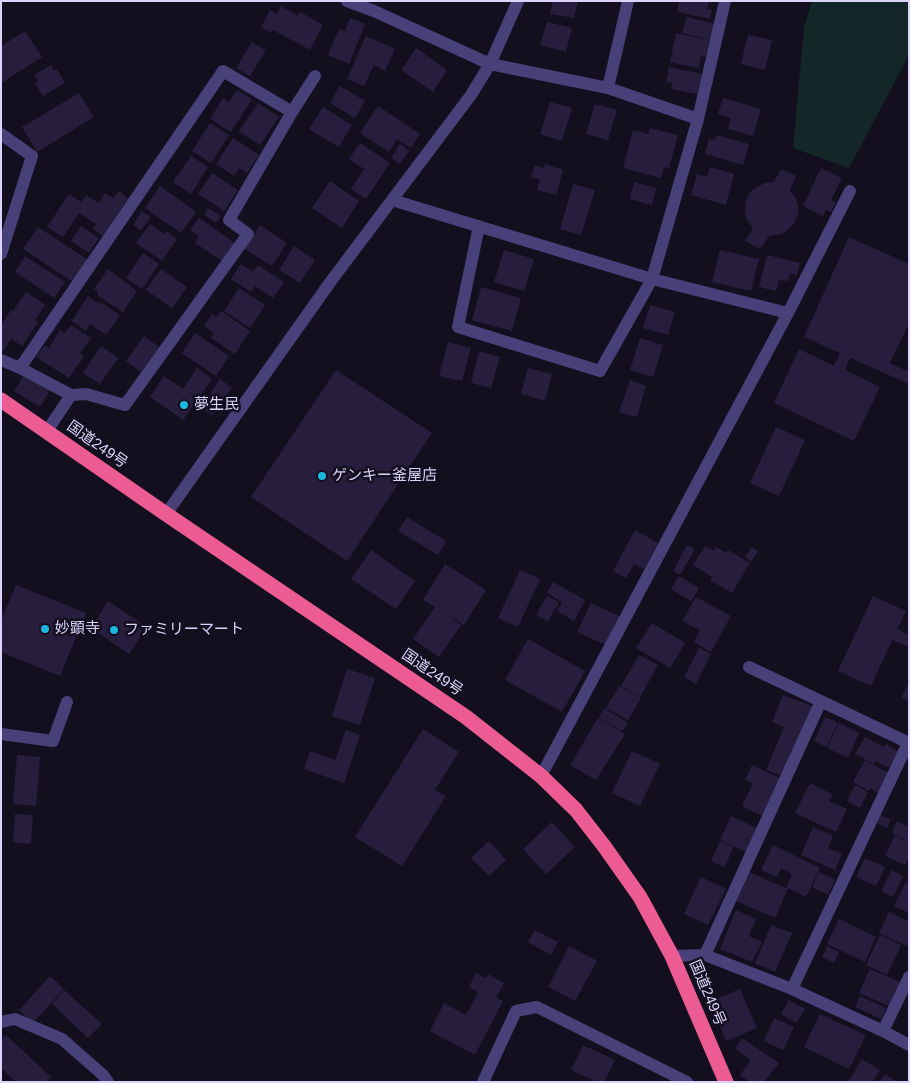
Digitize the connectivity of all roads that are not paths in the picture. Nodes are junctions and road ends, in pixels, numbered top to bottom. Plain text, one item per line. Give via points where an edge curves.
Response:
1 (347, 1) edge
2 (518, 1) edge
3 (628, 1) edge
4 (725, 1) edge
5 (377, 6) edge
6 (490, 64) junction
7 (315, 76) dead end
8 (608, 88) junction
9 (292, 112) junction
10 (698, 119) junction
11 (1, 134) edge
12 (850, 191) dead end
13 (392, 200) junction
14 (480, 226) junction
15 (1, 254) edge
16 (652, 279) junction
17 (788, 313) junction
18 (1, 360) edge
19 (20, 368) junction
20 (71, 395) junction
21 (1, 400) edge
22 (48, 431) junction
23 (166, 514) junction
24 (749, 667) dead end
25 (821, 701) junction
26 (67, 702) dead end
27 (1, 734) edge
28 (908, 743) edge
29 (541, 776) junction
30 (705, 955) junction
31 (672, 956) junction
32 (909, 977) edge
33 (792, 989) junction
34 (1, 1022) edge
35 (883, 1030) junction
36 (909, 1045) edge
37 (108, 1082) edge
38 (483, 1082) edge
39 (687, 1082) edge
40 (726, 1082) edge

1 - 5 street
2 - 6 street
3 - 8 street
4 - 10 street
5 - 6 street
6 - 8 street
6 - 13 street via 471,95
7 - 9 street
8 - 10 street
9 - 19 street via 223,71
9 - 20 street via 229,220 248,234 125,405 86,394
10 - 16 street
11 - 15 street via 32,156
12 - 17 street
13 - 14 street
13 - 23 street
14 - 16 street
14 - 16 street via 458,327 600,372
16 - 17 street
17 - 29 street
18 - 19 street
19 - 20 street
20 - 22 street
21 - 22 highway, 国道249号
22 - 23 highway, 国道249号
23 - 29 highway, 国道249号 via 466,717
24 - 25 street
25 - 28 street
25 - 30 street
26 - 27 street via 54,741
28 - 33 street
29 - 31 highway, 国道249号 via 576,810 604,846 640,896
30 - 31 street
30 - 33 street
31 - 40 highway, 国道249号
32 - 35 street
33 - 35 street
34 - 37 street via 15,1019 62,1040
35 - 36 street
38 - 39 street via 516,1011 537,1007

